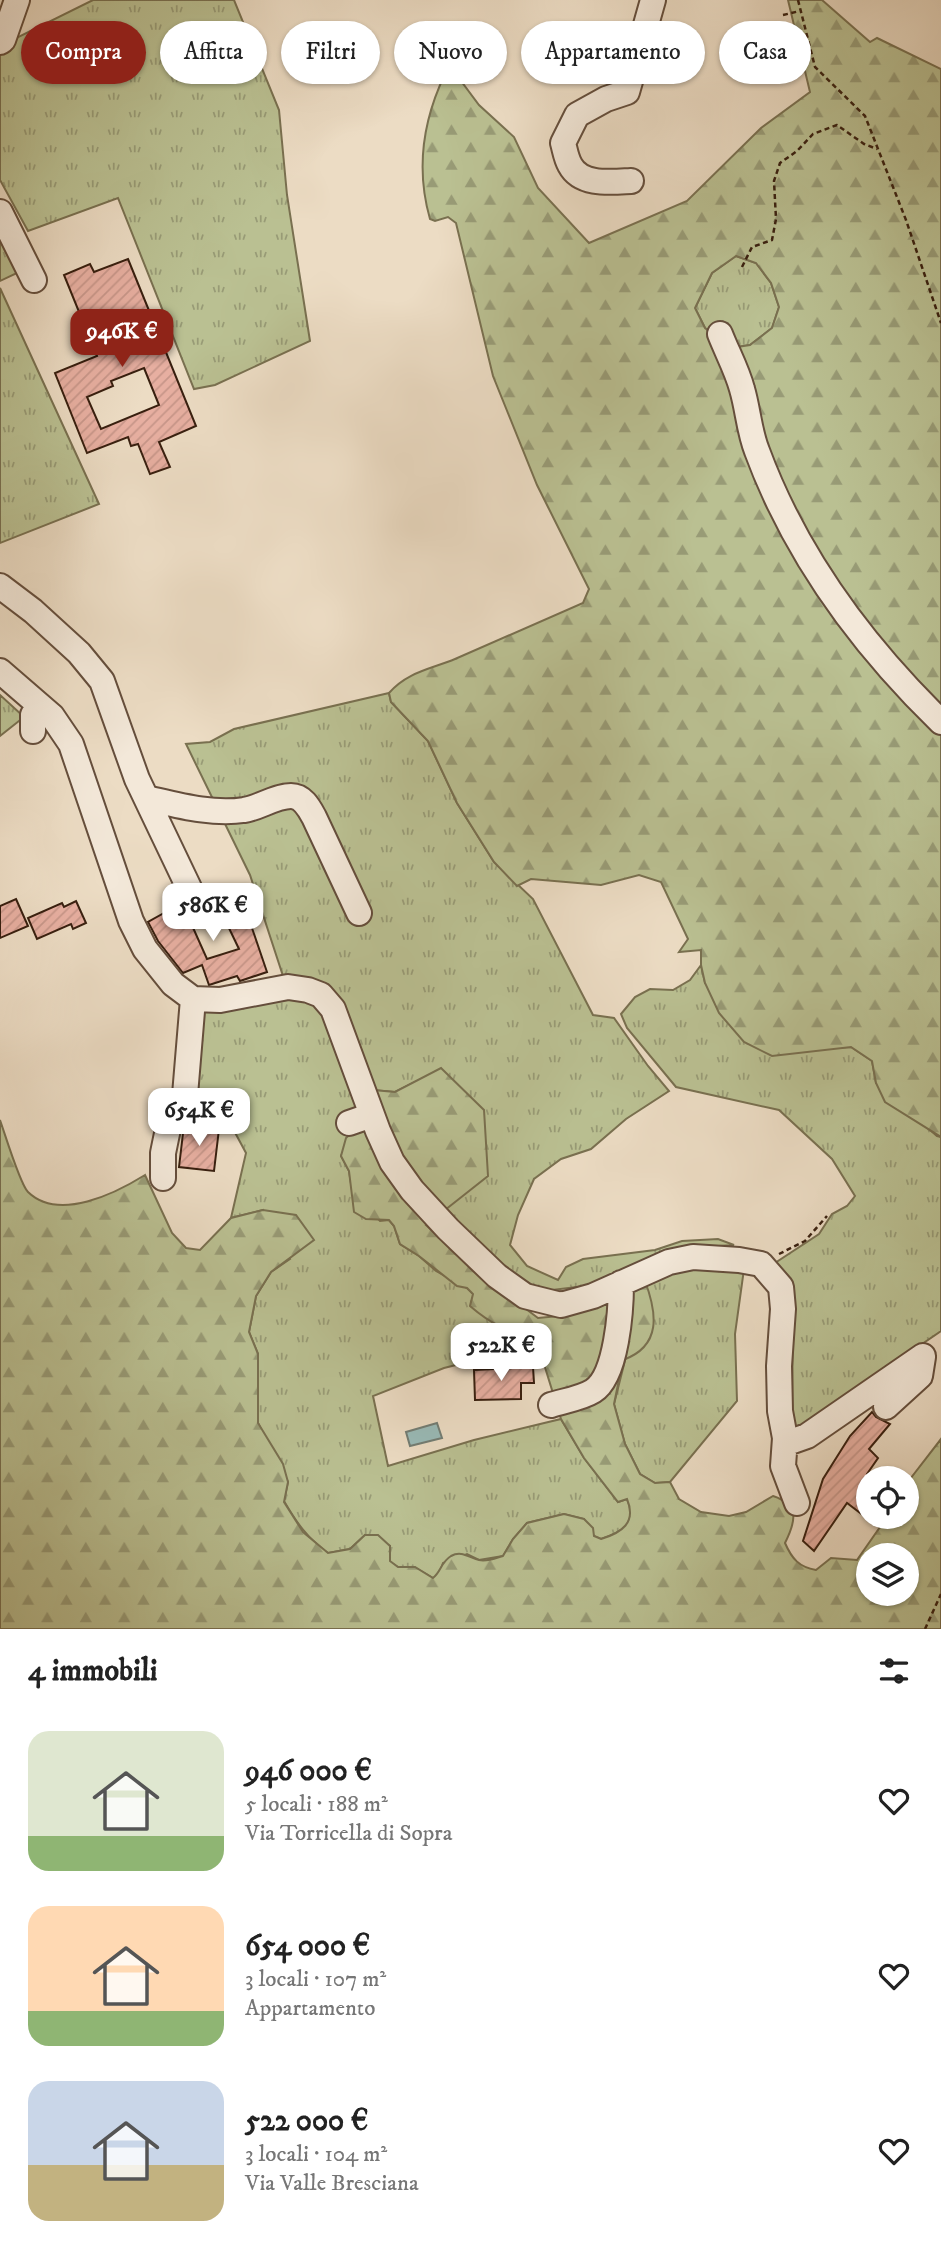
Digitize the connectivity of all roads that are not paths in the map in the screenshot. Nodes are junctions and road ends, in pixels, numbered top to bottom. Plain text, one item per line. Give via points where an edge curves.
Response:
1 (17, 0) edge
2 (653, 0) edge
3 (0, 42) edge
4 (631, 181) dead end
5 (0, 212) edge
6 (34, 280) dead end
7 (720, 334) dead end
8 (0, 586) edge
9 (0, 671) edge
10 (941, 722) edge
11 (146, 798) junction
12 (190, 890) dead end
13 (359, 913) dead end
14 (193, 999) junction
15 (163, 1178) dead end
16 (621, 1283) junction
17 (551, 1405) dead end
18 (886, 1407) dead end
19 (785, 1438) junction
20 (797, 1503) dead end

1 - 3 street
2 - 4 street via 627,92 577,115 563,143 570,166 584,178 606,183
5 - 6 street
7 - 10 street via 741,386 756,449 793,531 849,620
8 - 11 street via 95,670
9 - 14 street via 52,716 71,744 135,930 173,984
11 - 12 street
11 - 13 street via 183,807 243,810 291,796 299,799 314,817
14 - 15 street via 185,1095 170,1119
14 - 16 street via 220,1000 288,987 321,995 333,1009 361,1119 411,1190 497,1276 525,1296 561,1305
16 - 17 street via 619,1329 608,1375 594,1391
16 - 19 street via 693,1257 761,1264 780,1287 780,1411
18 - 19 street via 920,1376 923,1356 807,1436 790,1442
19 - 20 street via 783,1466

